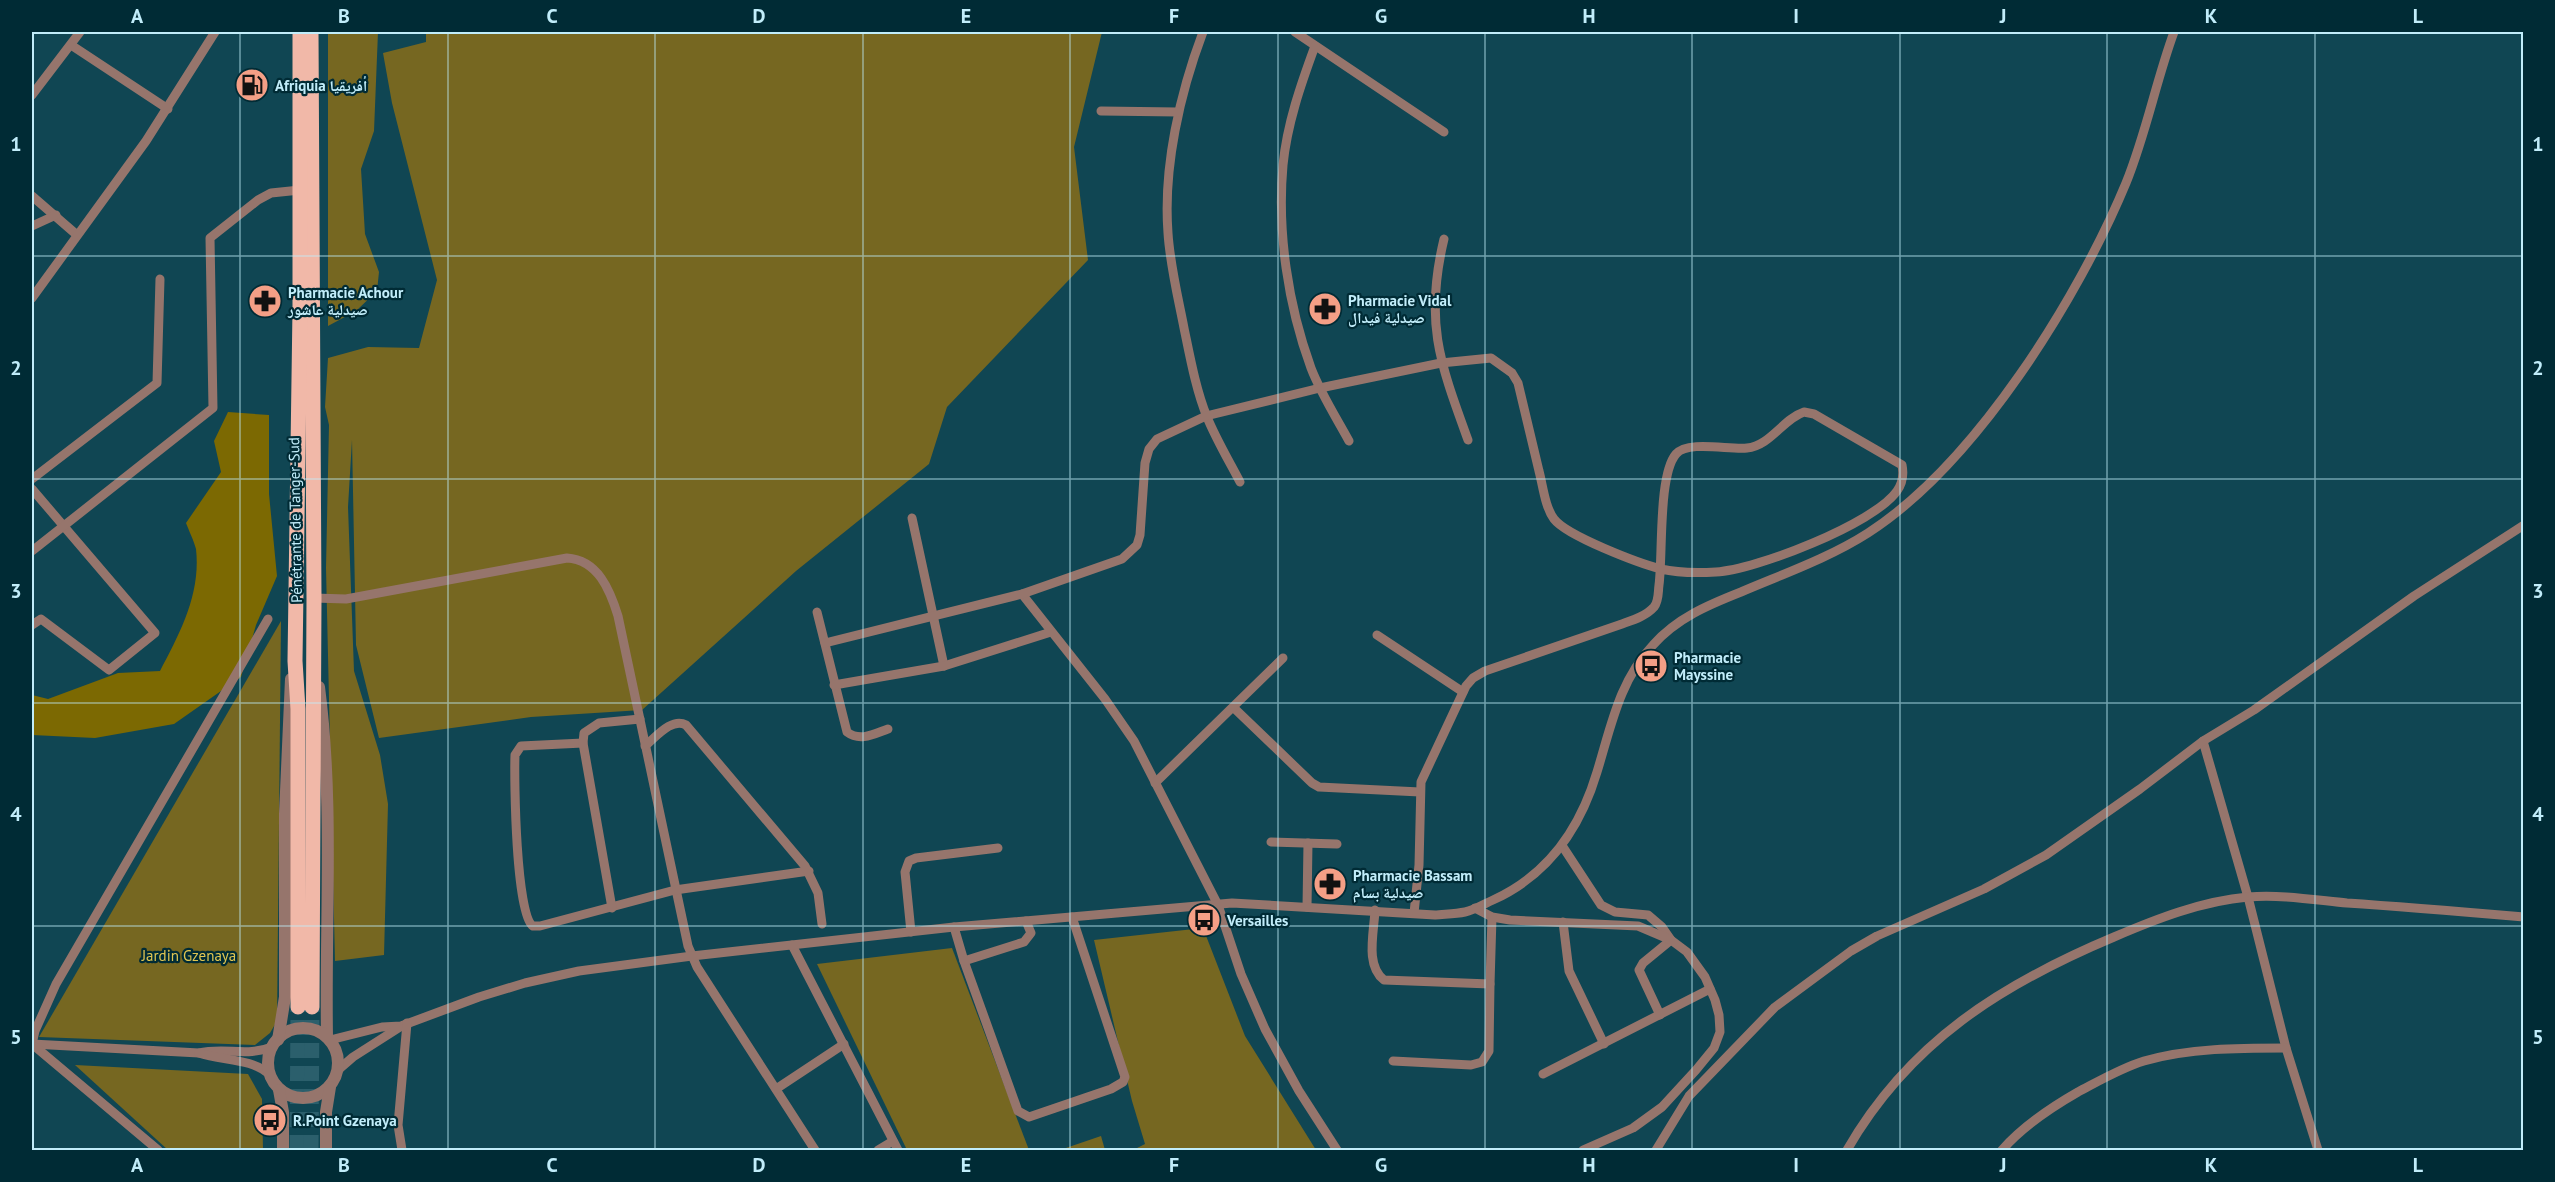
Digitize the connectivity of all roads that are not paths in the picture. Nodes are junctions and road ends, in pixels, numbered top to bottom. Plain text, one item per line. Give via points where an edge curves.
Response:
1 (80, 32) edge
2 (215, 32) edge
3 (300, 32) edge
4 (311, 32) edge
5 (1203, 32) edge
6 (1295, 32) edge
7 (2174, 32) edge
8 (70, 45) junction
9 (1315, 46) junction
10 (32, 95) edge
11 (168, 109) junction
12 (1101, 111) dead end
13 (1178, 112) junction
14 (1444, 132) dead end
15 (300, 190) junction
16 (32, 196) edge
17 (56, 215) junction
18 (32, 226) edge
19 (77, 235) junction
20 (1444, 239) dead end
21 (160, 279) dead end
22 (32, 298) edge
23 (306, 339) junction
24 (1441, 363) junction
25 (1320, 388) junction
26 (305, 402) junction
27 (1206, 416) junction
28 (1468, 440) dead end
29 (1349, 441) dead end
30 (32, 479) edge
31 (1240, 482) dead end
32 (32, 489) edge
33 (912, 518) dead end
34 (2523, 525) edge
35 (63, 526) junction
36 (32, 551) edge
37 (1662, 569) junction
38 (1022, 594) junction
39 (314, 598) junction
40 (817, 612) dead end
41 (932, 617) junction
42 (268, 619) dead end
43 (32, 625) edge
44 (1051, 632) junction
45 (1377, 635) dead end
46 (825, 643) junction
47 (1283, 658) dead end
48 (314, 660) junction
49 (295, 661) junction
50 (944, 666) junction
51 (834, 685) junction
52 (1463, 692) junction
53 (1234, 708) junction
54 (640, 719) junction
55 (888, 729) dead end
56 (2204, 741) junction
57 (583, 743) junction
58 (645, 746) junction
59 (1155, 783) junction
60 (1420, 792) junction
61 (1271, 843) dead end
62 (1308, 843) junction
63 (1336, 844) dead end
64 (1563, 847) junction
65 (998, 848) dead end
66 (809, 871) junction
67 (675, 890) junction
68 (2248, 897) junction
69 (1218, 904) junction
70 (1307, 907) junction
71 (612, 908) junction
72 (1475, 908) junction
73 (1375, 910) junction
74 (1414, 913) junction
75 (1072, 917) junction
76 (1492, 917) junction
77 (2523, 917) edge
78 (1026, 921) junction
79 (1563, 922) junction
80 (822, 924) dead end
81 (954, 927) junction
82 (911, 932) junction
83 (1671, 940) junction
84 (792, 945) junction
85 (692, 956) junction
86 (964, 961) junction
87 (1490, 984) junction
88 (1710, 989) junction
89 (1660, 1015) junction
90 (404, 1024) junction
91 (329, 1039) junction
92 (32, 1044) edge
93 (275, 1044) junction
94 (844, 1044) junction
95 (1604, 1044) junction
96 (2286, 1048) junction
97 (199, 1053) junction
98 (1393, 1061) dead end
99 (338, 1070) junction
100 (269, 1074) junction
101 (1543, 1074) dead end
102 (330, 1087) junction
103 (776, 1089) junction
104 (279, 1090) junction
105 (892, 1141) junction
106 (158, 1150) edge
107 (283, 1150) edge
108 (326, 1150) edge
109 (402, 1150) edge
110 (815, 1150) edge
111 (878, 1150) edge
112 (898, 1150) edge
113 (1336, 1150) edge
114 (1584, 1150) edge
115 (1656, 1150) edge
116 (1847, 1150) edge
117 (2002, 1150) edge
118 (2318, 1150) edge

1 - 8 street
2 - 11 street
3 - 15 highway, Pénétrante de Tanger-Sud
4 - 23 highway, Pénétrante de Tanger-Sud
5 - 13 street
6 - 9 street
7 - 64 street via 2141,141 2103,233 2055,321 1990,412 1918,494 1880,525 1832,552 1713,602 1678,622 1653,644 1628,678 1588,801
8 - 10 street
8 - 11 street
9 - 14 street
9 - 25 street via 1293,111 1283,165 1283,192 1284,253 1290,288 1305,349
11 - 19 street
12 - 13 street
13 - 27 street via 1168,187 1168,232 1186,341
15 - 23 highway, Pénétrante de Tanger-Sud
15 - 35 street via 271,193 210,238 213,408
16 - 17 street
17 - 18 street
17 - 19 street
19 - 22 street
20 - 24 street via 1434,307
21 - 30 street via 157,383
23 - 26 highway, Pénétrante de Tanger-Sud
24 - 25 street
24 - 28 street
24 - 37 street via 1491,358 1512,373 1518,382 1553,518 1574,536
25 - 27 street
25 - 29 street
26 - 39 highway, Pénétrante de Tanger-Sud
26 - 49 highway, Pénétrante de Tanger-Sud
27 - 31 street
27 - 38 street via 1157,439 1149,449 1137,545 1122,558
32 - 35 street
33 - 41 street
34 - 56 street
35 - 36 street
35 - 43 street via 154,633 109,670 41,619
37 - 37 street via 1667,477 1672,460 1684,447 1753,447 1804,412 1902,465 1900,486 1892,497 1879,509 1837,532 1738,569
37 - 52 street via 1657,602 1650,611 1485,671 1468,682
38 - 41 street
38 - 44 street
39 - 48 highway, Pénétrante de Tanger-Sud
39 - 54 street via 346,599 559,559 582,561 597,573 615,605
40 - 46 street
41 - 46 street
41 - 50 street
42 - 92 street via 56,984
44 - 50 street
44 - 59 street via 1119,719
45 - 52 street
46 - 51 street
47 - 53 street
48 - 49 highway, Pénétrante de Tanger-Sud via 305,1007
48 - 91 street via 327,773
49 - 93 street via 290,681 285,781 285,998
50 - 51 street
51 - 55 street via 847,732 853,737
52 - 60 street via 1428,764
53 - 59 street
53 - 60 street via 1319,787
54 - 57 street via 600,723 584,733
54 - 58 street
56 - 68 street
56 - 115 street via 2046,855 1984,889 1877,936 1775,1007 1689,1096
57 - 71 street
57 - 71 street via 521,746 516,751 524,909 529,923 540,926
58 - 66 street via 672,724 686,725
58 - 67 street
59 - 69 street
60 - 74 street
61 - 62 street
62 - 63 street
62 - 70 street
64 - 72 street via 1530,879
64 - 83 street via 1600,905 1615,912 1648,915
65 - 82 street via 909,861 905,872
66 - 67 street
66 - 80 street via 818,893
67 - 71 street
67 - 85 street
68 - 77 street
68 - 96 street
68 - 116 street via 2141,925 2003,991 1926,1050 1869,1115
69 - 70 street
69 - 75 street
69 - 113 street via 1241,974 1265,1029
70 - 73 street
72 - 74 street via 1435,915
72 - 76 street
73 - 74 street
73 - 87 street via 1372,964 1384,980
75 - 78 street
75 - 86 street via 1124,1071 1123,1082 1111,1089 1029,1117 1018,1111
76 - 79 street
76 - 87 street
78 - 81 street
78 - 86 street via 1031,933 1024,942
79 - 83 street via 1638,926
79 - 95 street via 1569,971
81 - 82 street
81 - 86 street
82 - 84 street
83 - 88 street via 1687,952
83 - 89 street via 1639,970
84 - 85 street
84 - 94 street
85 - 90 street via 579,971 525,983
85 - 103 street
87 - 98 street via 1490,1051 1482,1062 1472,1065
88 - 89 street
88 - 114 street via 1719,1015 1720,1032 1714,1048 1662,1107 1633,1128
89 - 95 street
90 - 91 street
90 - 99 street
90 - 109 street via 398,1125
91 - 93 street via 316,1030 299,1028 284,1034
91 - 99 street via 338,1054
92 - 97 street
92 - 106 street
93 - 97 street via 253,1052
93 - 100 street
94 - 103 street
94 - 105 street
95 - 101 street
96 - 117 street via 2241,1048 2145,1061 2062,1101
96 - 118 street
97 - 100 street via 252,1064
99 - 102 street
100 - 104 street
102 - 104 street via 311,1098 289,1096
102 - 108 street
103 - 110 street
104 - 107 street
105 - 111 street
105 - 112 street

